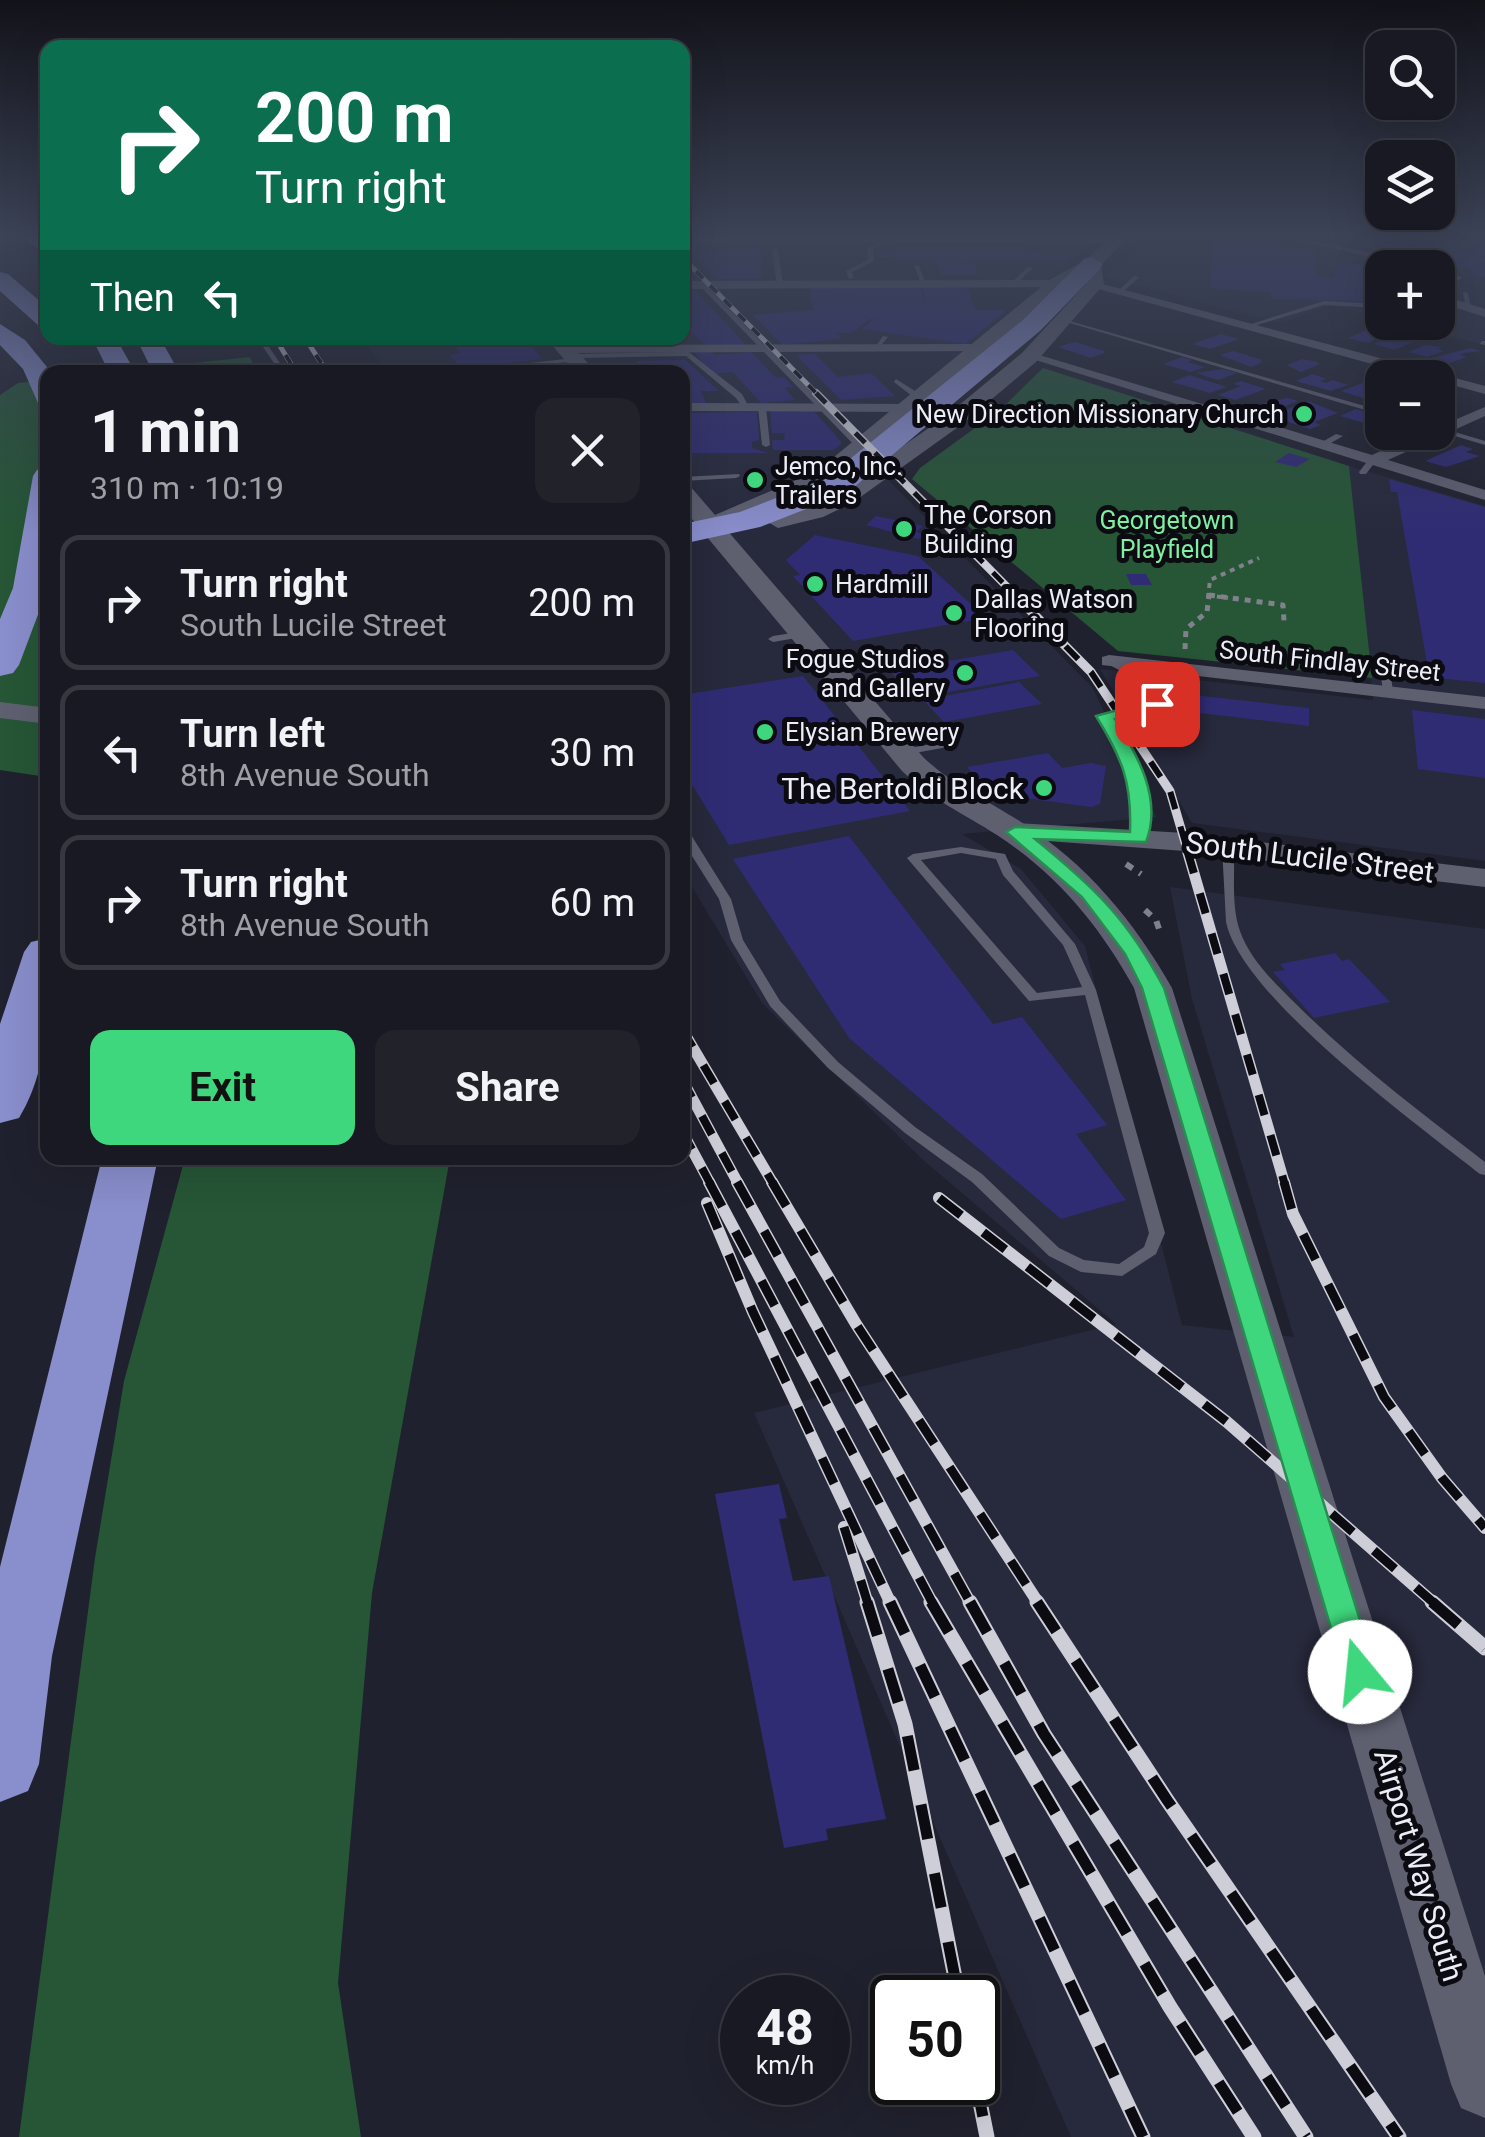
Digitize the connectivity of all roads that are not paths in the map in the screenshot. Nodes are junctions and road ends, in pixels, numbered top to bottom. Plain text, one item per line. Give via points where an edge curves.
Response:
1 (3, 335) edge
2 (749, 335) edge
3 (1000, 335) edge
4 (1020, 335) edge
5 (1042, 335) edge
6 (1157, 335) edge
7 (1280, 335) edge
8 (676, 345) edge
9 (761, 348) junction
10 (977, 348) junction
11 (570, 350) edge
12 (682, 351) junction
13 (1031, 354) junction
14 (492, 365) edge
15 (40, 374) edge
16 (896, 381) dead end
17 (1485, 390) edge
18 (914, 403) junction
19 (819, 406) junction
20 (690, 407) edge
21 (754, 407) junction
22 (1365, 407) edge
23 (1485, 410) edge
24 (1455, 423) edge
25 (885, 426) junction
26 (934, 435) junction
27 (1455, 435) edge
28 (1339, 436) dead end
29 (1485, 443) edge
30 (766, 445) dead end
31 (1320, 445) junction
32 (862, 447) junction
33 (1401, 450) edge
34 (1368, 467) junction
35 (736, 476) dead end
36 (690, 479) edge
37 (1485, 495) edge
38 (690, 532) edge
39 (690, 532) edge
40 (690, 532) edge
41 (690, 533) edge
42 (39, 572) edge
43 (806, 634) junction
44 (773, 640) dead end
45 (867, 658) dead end
46 (1109, 661) joint
47 (830, 664) junction
48 (0, 665) edge
49 (1485, 704) edge
50 (0, 710) edge
51 (40, 715) edge
52 (949, 744) dead end
53 (904, 752) junction
54 (1139, 838) junction
55 (690, 843) edge
56 (1008, 844) junction
57 (1228, 847) junction
58 (1485, 878) edge
59 (40, 978) edge
60 (1090, 990) junction
61 (0, 1105) edge
62 (128, 1165) edge
63 (1485, 1170) edge
64 (0, 1764) edge
65 (1485, 2084) edge

1 - 15 highway
2 - 9 lane
3 - 10 main road
4 - 38 highway via 852,476 750,520
5 - 13 main road
6 - 22 lane
7 - 17 street
8 - 12 lane
9 - 10 street via 880,342
9 - 12 street
9 - 19 lane
10 - 18 main road
11 - 12 street
11 - 14 lane
12 - 21 lane
13 - 26 main road
13 - 31 street
16 - 18 lane
18 - 19 street
18 - 25 main road
19 - 21 street
19 - 32 lane
20 - 21 street
21 - 30 lane
23 - 24 street
25 - 26 main road
25 - 32 main road
26 - 39 main road via 830,508
27 - 29 lane
28 - 31 lane
31 - 34 street
32 - 40 main road via 811,486
33 - 34 street
34 - 37 street
35 - 36 lane
41 - 43 main road, Airport Way South
42 - 48 highway
43 - 44 lane
43 - 47 main road, Airport Way South
45 - 47 lane
46 - 49 street, South Findlay Street via 1387,684
46 - 54 lane via 1158,687 1157,704 1105,716 1128,753 1141,793
47 - 53 main road, Airport Way South
50 - 51 street
52 - 53 lane
53 - 56 main road, Airport Way South
54 - 56 street, South Lucile Street
54 - 57 street, South Lucile Street
55 - 60 lane via 726,899 737,940 775,1003 833,1065 976,1178 1054,1252 1080,1266 1122,1270 1151,1250 1156,1233
56 - 60 lane via 1008,872 1069,944
56 - 60 lane via 914,858 1034,998
56 - 65 main road, Airport Way South via 1089,893 1153,988
57 - 58 street, South Lucile Street
57 - 63 lane via 1234,932 1256,971 1326,1040
59 - 61 highway
62 - 64 highway via 15,1656

